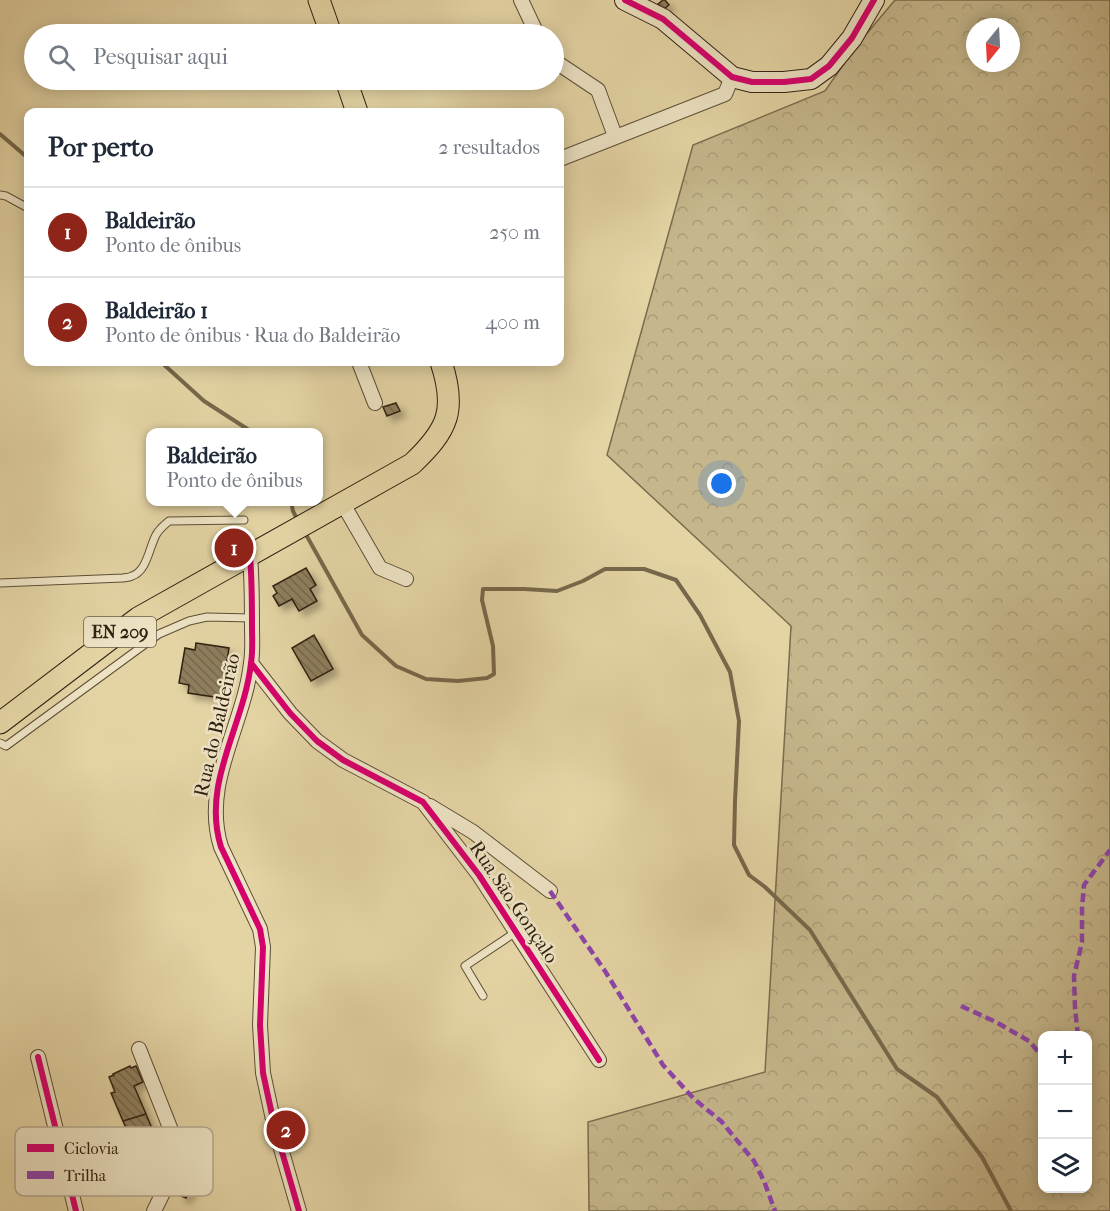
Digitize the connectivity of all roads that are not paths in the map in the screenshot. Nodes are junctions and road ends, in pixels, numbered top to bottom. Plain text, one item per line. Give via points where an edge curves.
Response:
1 (319, 0) edge
2 (521, 0) edge
3 (625, 0) edge
4 (874, 0) edge
5 (327, 24) edge
6 (532, 24) edge
7 (564, 67) edge
8 (732, 77) junction
9 (349, 90) edge
10 (356, 108) edge
11 (615, 136) junction
12 (564, 157) edge
13 (0, 195) edge
14 (24, 206) edge
15 (361, 366) edge
16 (442, 366) edge
17 (375, 403) dead end
18 (343, 504) junction
19 (244, 520) dead end
20 (250, 556) junction
21 (406, 579) dead end
22 (0, 583) edge
23 (252, 618) junction
24 (251, 663) junction
25 (0, 723) edge
26 (0, 743) edge
27 (423, 802) junction
28 (550, 891) dead end
29 (516, 932) junction
30 (483, 996) dead end
31 (139, 1049) dead end
32 (38, 1057) dead end
33 (599, 1060) dead end
34 (55, 1127) edge
35 (170, 1127) edge
36 (72, 1196) edge
37 (161, 1196) edge
38 (76, 1211) edge
39 (154, 1211) edge
40 (299, 1211) edge

1 - 5 main road
2 - 6 street
3 - 8 street via 663,19
4 - 8 street via 852,38 829,66 811,80 763,82
7 - 11 street via 598,90
8 - 11 street via 724,94
9 - 10 main road
11 - 12 street
13 - 14 lane
15 - 17 street
16 - 18 main road, EN 209 via 448,382 449,411 431,446 412,464
18 - 20 main road, EN 209
18 - 21 street via 380,568
19 - 22 lane via 169,521 154,537 144,564 133,576
20 - 23 street, Rua do Baldeirão
20 - 25 main road, EN 209 via 138,618
23 - 24 street, Rua do Baldeirão
23 - 26 lane via 207,617 159,634 6,746
24 - 27 street, Rua São Gonçalo via 317,741 343,760
24 - 40 street, Rua do Baldeirão via 215,799 216,833 260,929 264,947 260,1025 263,1073
27 - 28 street via 473,832
27 - 29 street, Rua São Gonçalo via 479,875
29 - 30 lane via 465,966
29 - 33 street, Rua São Gonçalo
31 - 35 street
32 - 34 street
36 - 38 street
37 - 39 street

